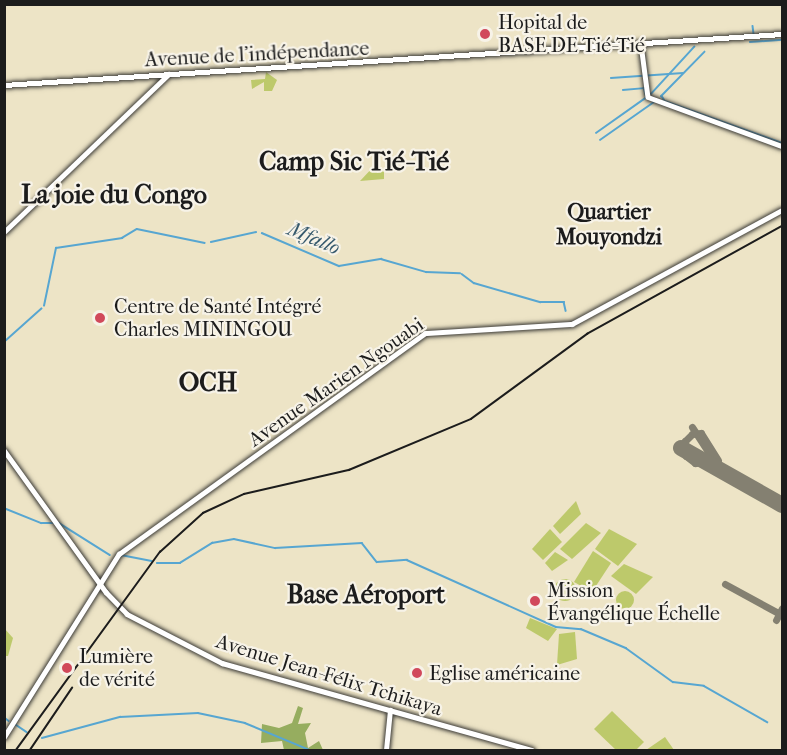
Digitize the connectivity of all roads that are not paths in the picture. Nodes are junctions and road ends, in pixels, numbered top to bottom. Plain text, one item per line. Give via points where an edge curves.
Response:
1 (783, 34) edge
2 (641, 44) junction
3 (168, 74) junction
4 (4, 85) edge
5 (783, 146) edge
6 (783, 210) edge
7 (4, 231) edge
8 (4, 452) edge
9 (99, 582) junction
10 (390, 710) junction
11 (4, 737) edge
12 (386, 750) edge
13 (532, 750) edge

1 - 2 street
2 - 3 street, Avenue de l'indépendance
2 - 5 street via 646,94
3 - 4 street, Avenue de l'indépendance
3 - 7 street
6 - 9 street, Avenue Marien Ngouabi via 572,324 425,333 134,541
8 - 9 street, Avenue Jean-Félix Tchikaya
9 - 10 street, Avenue Jean-Félix Tchikaya via 127,614 222,663
9 - 11 street, Avenue Marien Ngouabi
10 - 12 street
10 - 13 street, Avenue Jean-Félix Tchikaya

